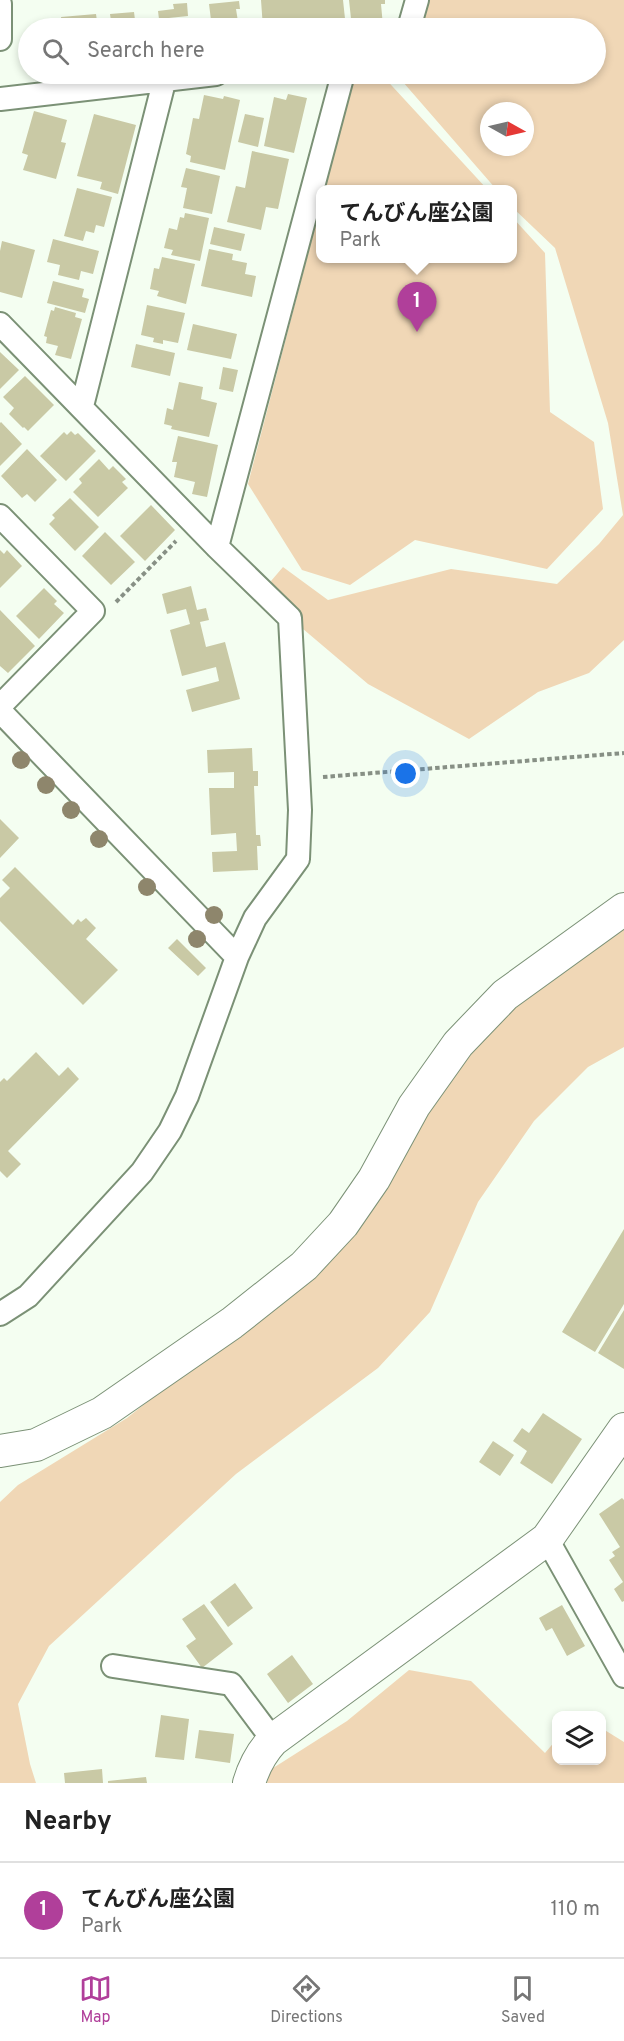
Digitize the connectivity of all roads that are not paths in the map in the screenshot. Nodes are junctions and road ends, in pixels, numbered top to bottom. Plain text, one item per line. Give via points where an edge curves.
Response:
1 (417, 0) edge
2 (0, 4) edge
3 (412, 18) edge
4 (0, 39) edge
5 (118, 84) edge
6 (163, 84) edge
7 (339, 84) edge
8 (0, 99) edge
9 (0, 324) edge
10 (82, 406) junction
11 (0, 516) edge
12 (217, 547) junction
13 (0, 706) edge
14 (0, 711) edge
15 (624, 909) edge
16 (237, 957) junction
17 (0, 1314) edge
18 (624, 1429) edge
19 (0, 1451) edge
20 (547, 1539) junction
21 (113, 1666) dead end
22 (624, 1676) edge
23 (273, 1740) junction
24 (249, 1783) edge

1 - 3 street
2 - 4 street
5 - 8 street
6 - 10 street
7 - 12 street
9 - 10 street
10 - 12 street
11 - 13 street via 93,611
12 - 16 street via 290,618 300,810 298,859 255,918
14 - 16 street
15 - 19 street via 505,995 458,1044 414,1107 374,1179 343,1224 304,1266 232,1323 102,1413 36,1445
16 - 17 street via 170,1131 142,1172 28,1296
18 - 20 street
20 - 22 street
20 - 23 street
21 - 23 street via 231,1684
23 - 24 street via 255,1765

